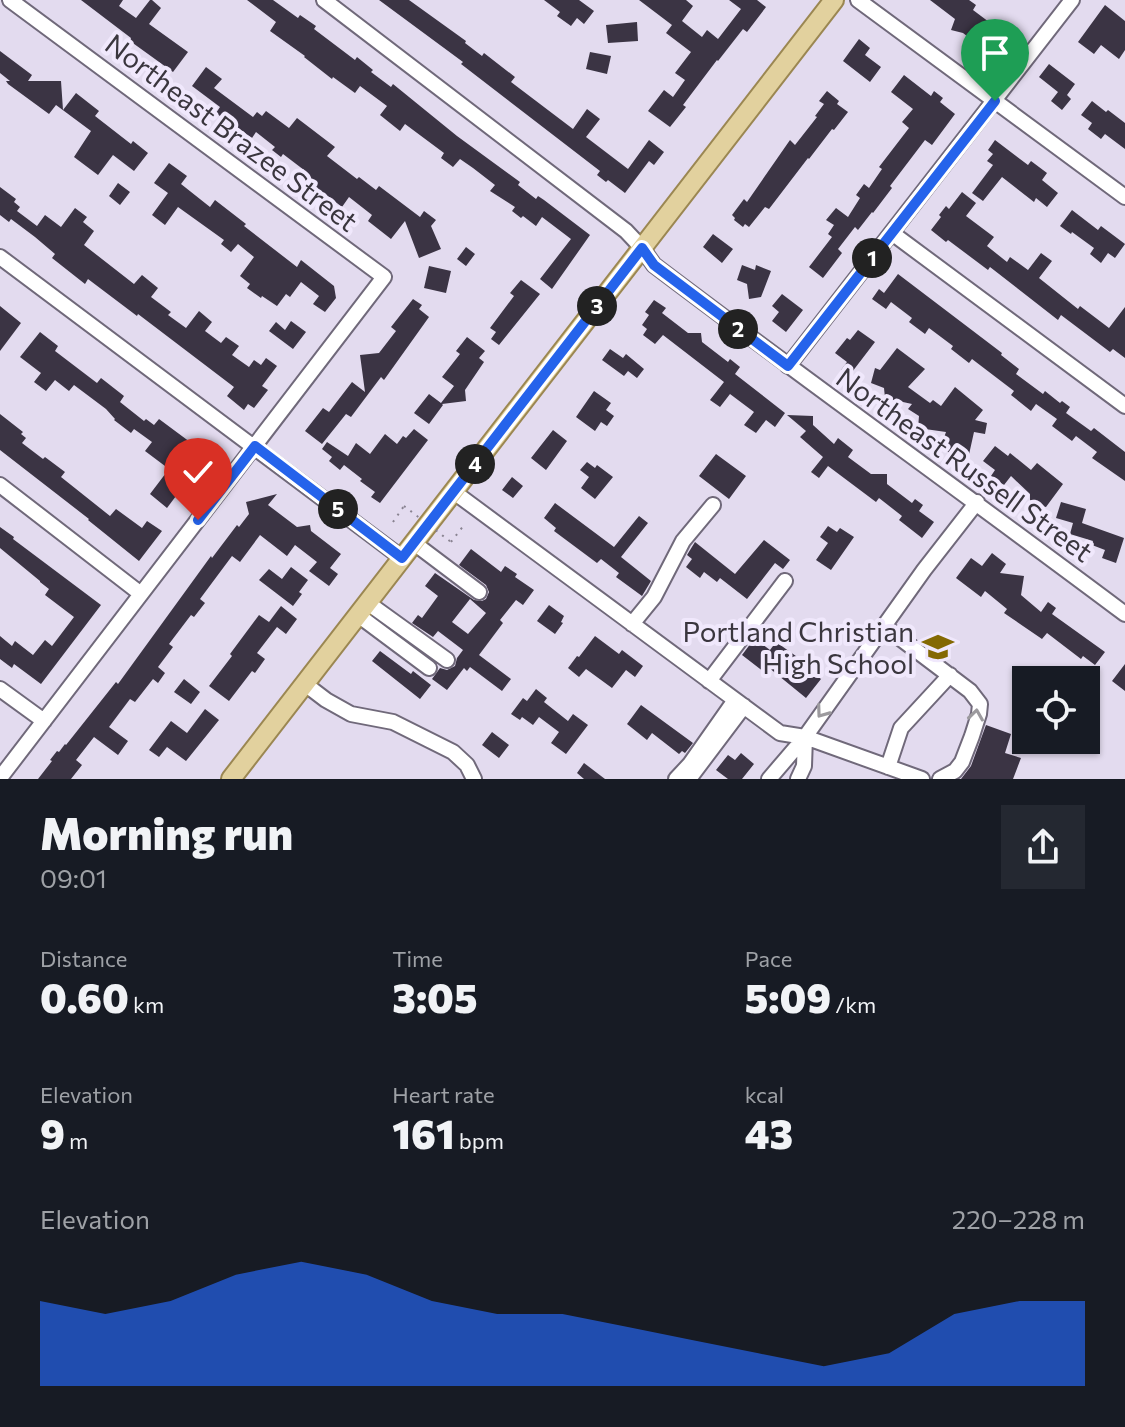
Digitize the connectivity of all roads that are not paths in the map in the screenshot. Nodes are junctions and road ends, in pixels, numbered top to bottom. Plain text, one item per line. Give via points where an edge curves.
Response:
1 (10, 0) edge
2 (324, 0) edge
3 (834, 0) edge
4 (858, 0) edge
5 (1072, 0) edge
6 (995, 101) junction
7 (1125, 197) edge
8 (892, 233) junction
9 (642, 248) junction
10 (0, 257) edge
11 (788, 366) junction
12 (1125, 406) edge
13 (255, 446) junction
14 (0, 485) edge
15 (454, 492) junction
16 (977, 502) junction
17 (713, 505) dead end
18 (408, 550) junction
19 (785, 581) dead end
20 (479, 592) dead end
21 (141, 594) junction
22 (363, 609) junction
23 (1125, 614) edge
24 (632, 624) junction
25 (884, 626) junction
26 (447, 660) dead end
27 (429, 668) dead end
28 (950, 675) junction
29 (709, 681) junction
30 (305, 684) junction
31 (0, 689) edge
32 (739, 703) junction
33 (44, 721) junction
34 (805, 737) junction
35 (888, 767) junction
36 (0, 778) edge
37 (231, 779) edge
38 (474, 779) edge
39 (676, 779) edge
40 (689, 779) edge
41 (769, 779) edge
42 (798, 779) edge
43 (922, 779) edge
44 (940, 779) edge

1 - 13 street, Northeast Brazee Street via 384,277
2 - 9 street, Northeast Russell Street
3 - 9 main road
4 - 6 street
5 - 6 street
6 - 7 street
6 - 8 street
8 - 11 street
8 - 12 street
9 - 11 street, Northeast Russell Street via 654,265
9 - 15 main road
10 - 13 street
11 - 16 street, Northeast Russell Street
13 - 18 street
13 - 21 street
14 - 21 street
15 - 18 main road
15 - 24 street
16 - 23 street, Northeast Russell Street
16 - 25 street
17 - 24 street via 683,541 654,597
18 - 20 street
18 - 22 main road
19 - 29 street
21 - 33 street
22 - 26 street
22 - 27 street
22 - 30 main road
24 - 29 street
25 - 28 street
25 -> 34 street
28 - 35 street via 901,728
44 -> 28 street via 962,762 980,704
29 - 32 street
30 - 37 main road
30 - 38 street via 351,714 393,722 453,752
31 - 33 street
32 - 34 street via 780,733
32 - 39 street
32 - 40 street
33 - 36 street
34 - 35 street
34 - 41 street
34 - 42 street
35 - 43 street

